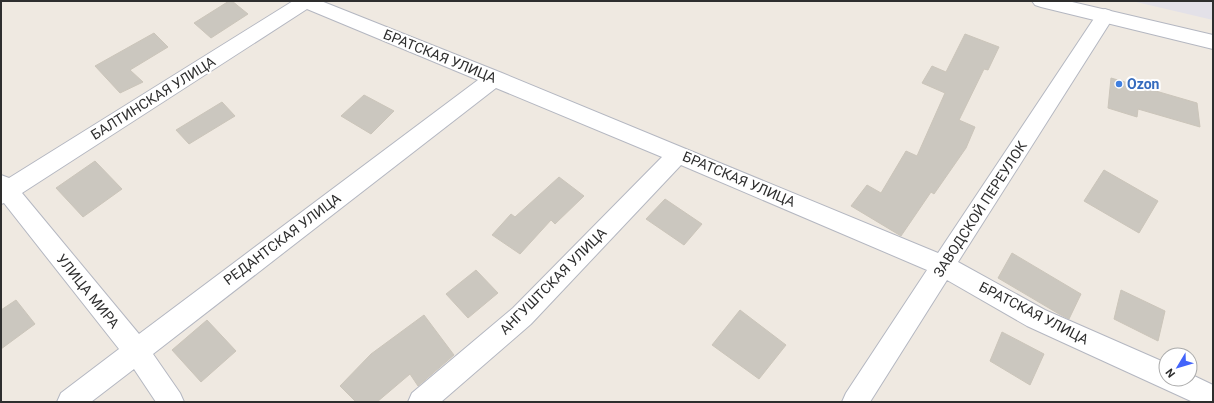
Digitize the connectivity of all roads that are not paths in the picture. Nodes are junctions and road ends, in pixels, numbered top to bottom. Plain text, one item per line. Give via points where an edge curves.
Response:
1 (304, 1) edge
2 (1041, 1) edge
3 (1105, 16) junction
4 (1213, 42) edge
5 (495, 78) junction
6 (678, 154) junction
7 (3, 190) edge
8 (943, 266) junction
9 (136, 350) junction
10 (1158, 372) edge
11 (1189, 387) edge
12 (1213, 398) edge
13 (70, 402) edge
14 (171, 402) edge
15 (422, 402) edge
16 (855, 402) edge

1 - 5 street, БРАТСКАЯ УЛИЦА
1 - 7 street, БАЛТИНСКАЯ УЛИЦА
2 - 3 street
3 - 4 street
3 - 8 street, ЗАВОДСКОЙ ПЕРЕУЛОК
5 - 6 street, БРАТСКАЯ УЛИЦА
5 - 9 street, РЕДАНТСКАЯ УЛИЦА
6 - 8 street, БРАТСКАЯ УЛИЦА
6 - 15 street, АНГУШТСКАЯ УЛИЦА via 522,316
7 - 9 street, УЛИЦА МИРА
8 - 10 street, БРАТСКАЯ УЛИЦА via 1036,318
8 - 16 street, ЗАВОДСКОЙ ПЕРЕУЛОК
9 - 13 street, РЕДАНТСКАЯ УЛИЦА
9 - 14 street, УЛИЦА МИРА
11 - 12 street

